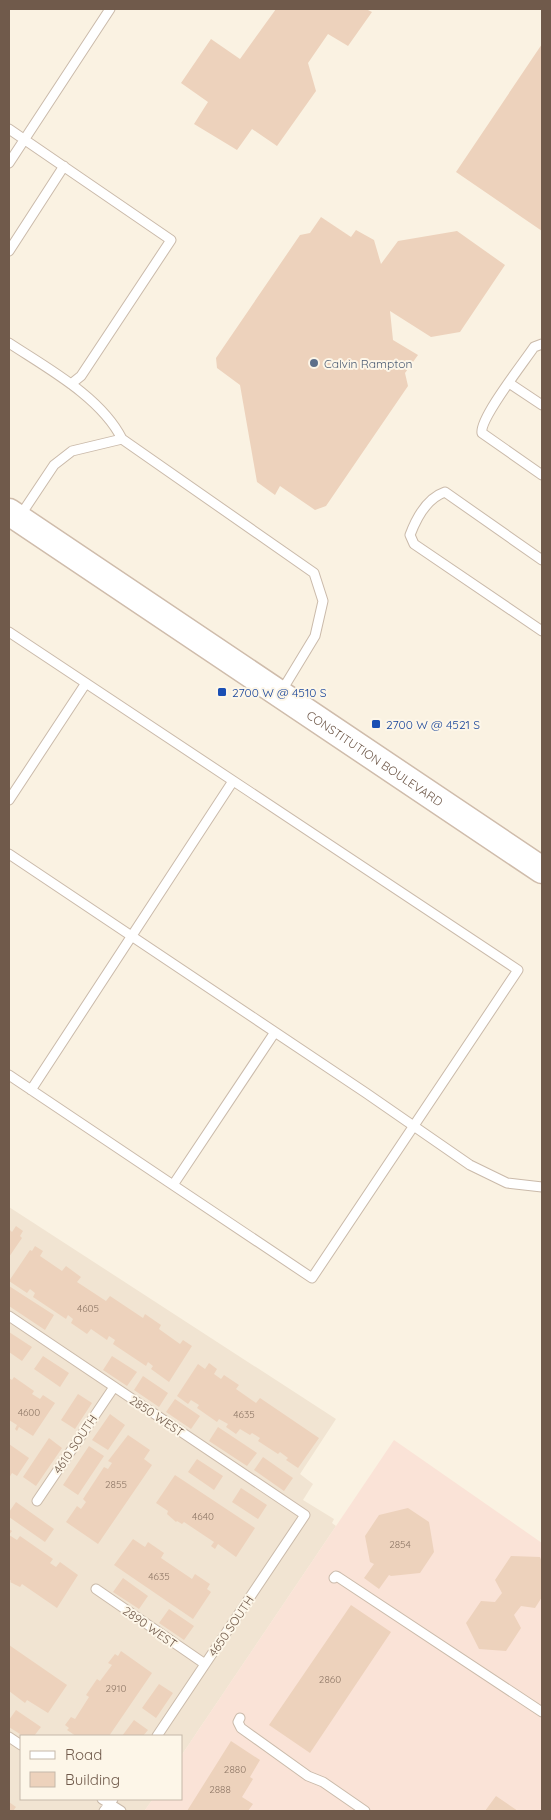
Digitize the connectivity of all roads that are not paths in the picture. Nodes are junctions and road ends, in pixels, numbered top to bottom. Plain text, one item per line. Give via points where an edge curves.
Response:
1 (110, 9) edge
2 (9, 129) edge
3 (24, 140) junction
4 (9, 163) edge
5 (64, 166) junction
6 (9, 251) edge
7 (9, 343) edge
8 (542, 344) edge
9 (509, 383) junction
10 (71, 384) junction
11 (542, 405) edge
12 (122, 439) junction
13 (542, 475) edge
14 (14, 515) edge
15 (542, 560) edge
16 (542, 631) edge
17 (9, 632) edge
18 (86, 683) junction
19 (280, 694) junction
20 (233, 781) junction
21 (9, 800) edge
22 (9, 854) edge
23 (542, 870) edge
24 (132, 936) junction
25 (274, 1032) junction
26 (9, 1075) edge
27 (31, 1090) junction
28 (414, 1126) junction
29 (173, 1185) junction
30 (542, 1187) edge
31 (9, 1316) edge
32 (114, 1387) junction
33 (37, 1501) dead end
34 (305, 1515) joint
35 (334, 1578) dead end
36 (96, 1589) dead end
37 (205, 1664) junction
38 (542, 1712) edge
39 (240, 1718) dead end
40 (158, 1735) edge
41 (9, 1737) edge
42 (20, 1744) edge
43 (107, 1803) edge
44 (121, 1811) edge
45 (365, 1811) edge

1 - 3 lane
2 - 3 lane
3 - 4 lane
3 - 5 lane
5 - 6 lane
5 - 10 lane via 172,240 81,376
7 - 10 lane
8 - 9 lane via 534,347
9 - 11 lane
9 - 13 lane via 488,413 482,433
10 - 12 lane via 116,428
12 - 14 lane via 72,451 54,465
12 - 19 lane via 314,573 323,601 315,636
14 - 19 main road, CONSTITUTION BOULEVARD
15 - 16 lane via 444,492 430,502 414,523 410,535 414,544
17 - 18 lane
18 - 20 lane
18 - 21 lane
19 - 23 main road, CONSTITUTION BOULEVARD
20 - 24 lane
20 - 28 lane via 518,970
22 - 24 lane
24 - 25 lane
24 - 27 lane
25 - 28 lane
25 - 29 lane
26 - 27 lane
27 - 29 lane
28 - 29 lane via 312,1278
28 - 30 lane via 470,1165 508,1183
31 - 32 lane, 2850 WEST
32 - 33 lane, 4610 SOUTH
32 - 34 lane, 2850 WEST
34 - 37 lane, 4650 SOUTH
35 - 38 lane via 338,1577
36 - 37 lane, 2890 WEST
37 - 40 lane, 4650 SOUTH
39 - 45 lane via 241,1728 308,1776 323,1782
41 - 42 lane
43 - 44 lane

